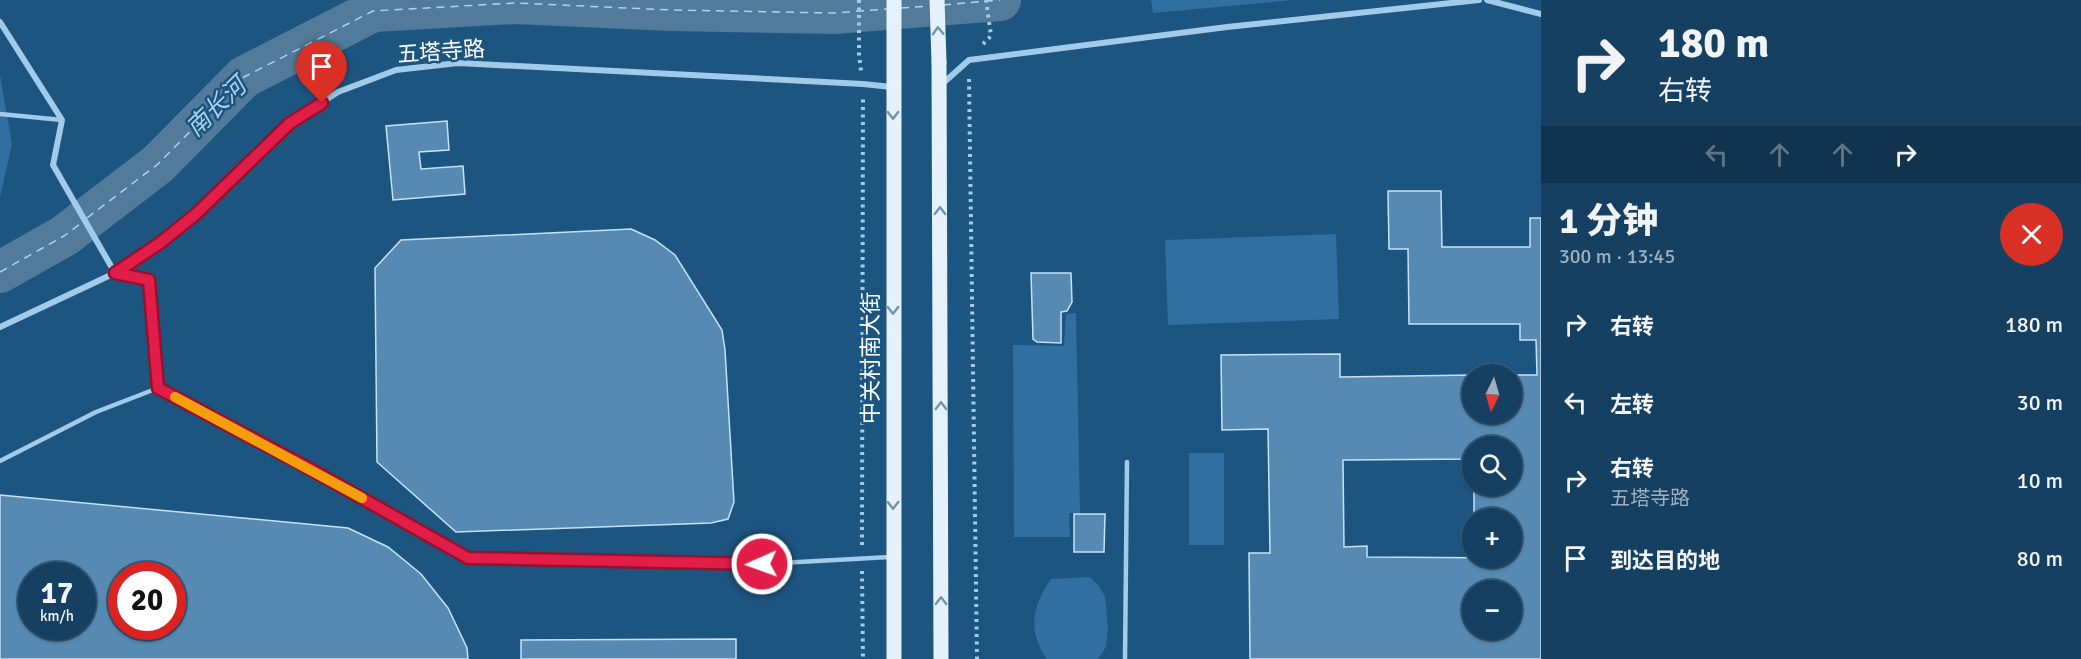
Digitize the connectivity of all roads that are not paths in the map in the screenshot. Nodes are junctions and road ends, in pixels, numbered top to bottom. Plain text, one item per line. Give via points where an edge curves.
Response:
1 (894, 0) edge
2 (937, 0) edge
3 (1479, 0) edge
4 (1487, 0) edge
5 (1541, 14) edge
6 (0, 22) edge
7 (940, 86) junction
8 (893, 87) junction
9 (0, 114) edge
10 (62, 120) junction
11 (115, 273) junction
12 (0, 327) edge
13 (158, 388) junction
14 (0, 461) edge
15 (1127, 462) dead end
16 (893, 557) junction
17 (894, 659) edge
18 (941, 659) edge
19 (1125, 659) edge

1 - 8 main road, 中关村南大街
7 -> 2 main road, bridge
3 - 7 street via 969,60
4 - 5 street
6 - 10 street
18 -> 7 main road
8 - 11 street, 五塔寺路 via 458,63 396,70 338,93 290,123 196,214
8 -> 16 main road, 中关村南大街
9 - 10 lane
10 - 11 street via 53,165
11 - 12 street, 五塔寺路
11 - 13 lane via 149,280
13 - 14 lane via 96,412
13 - 16 lane via 468,558 742,565
15 - 19 lane
16 - 17 main road, 中关村南大街

